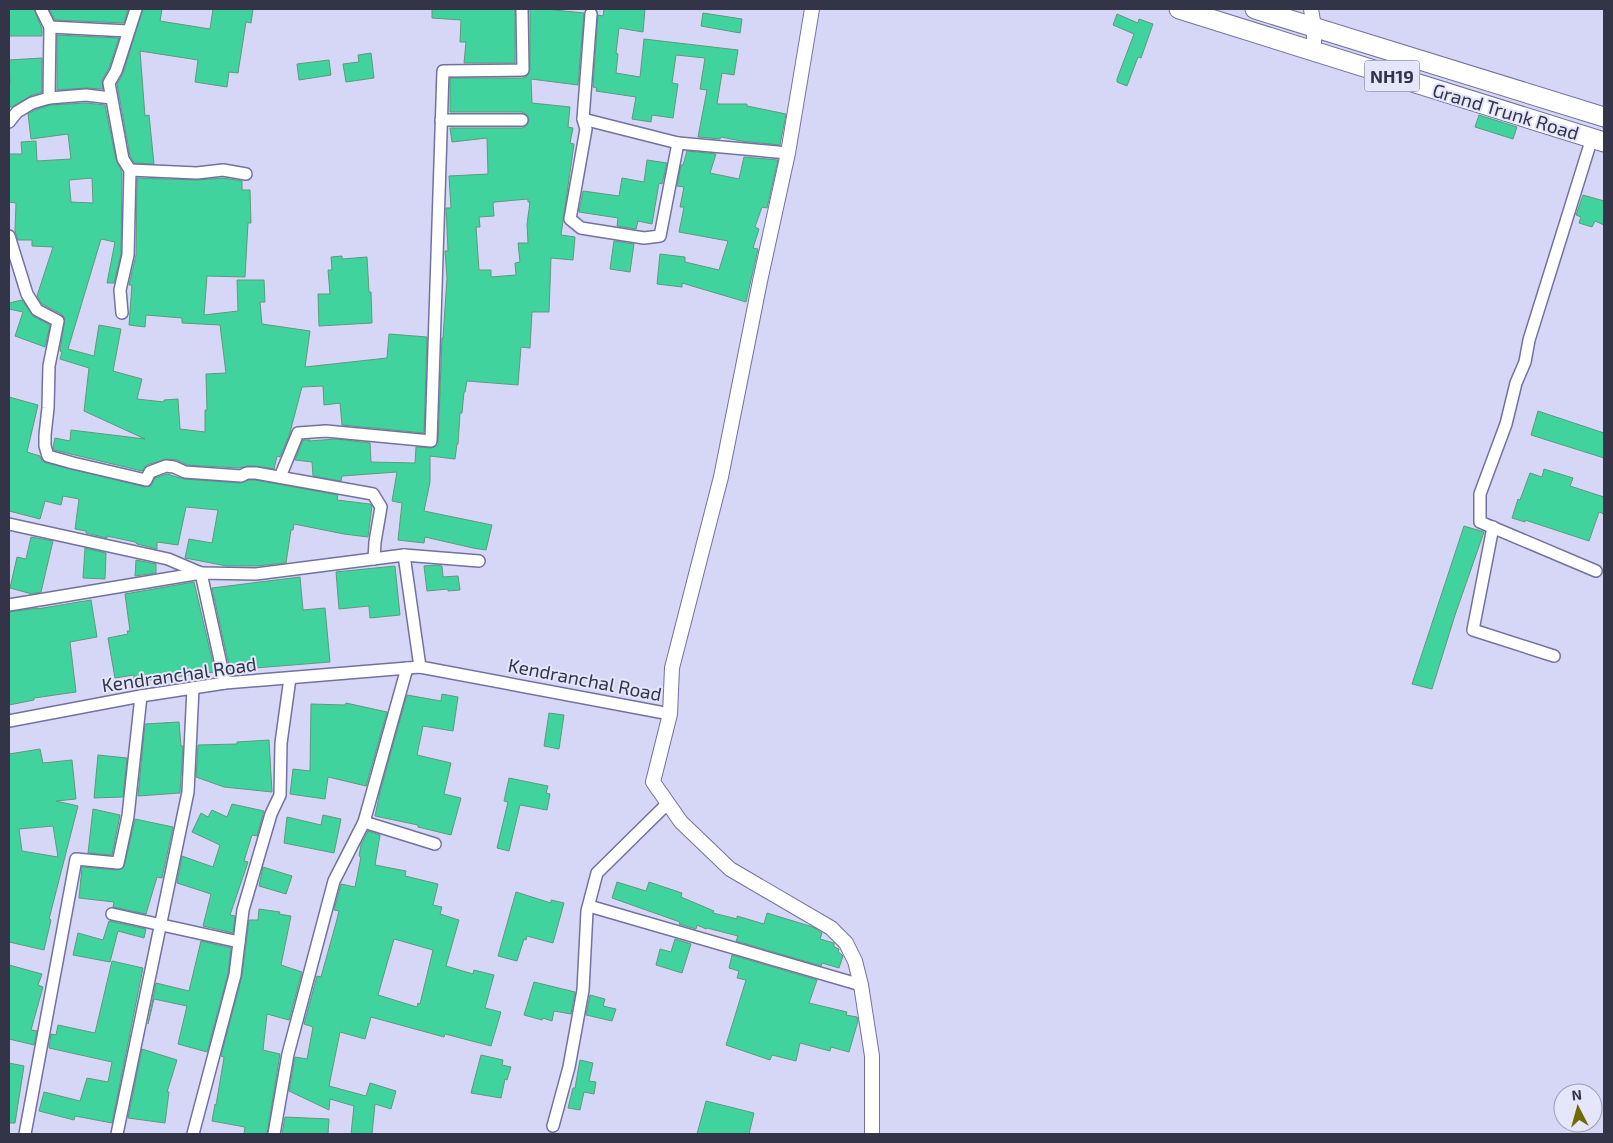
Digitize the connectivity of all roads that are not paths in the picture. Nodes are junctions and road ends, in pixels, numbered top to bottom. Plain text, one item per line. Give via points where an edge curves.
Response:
1 (41, 9) edge
2 (136, 9) edge
3 (522, 9) edge
4 (812, 9) edge
5 (1179, 9) edge
6 (1255, 9) edge
7 (591, 14) dead end
8 (1312, 18) edge
9 (50, 27) junction
10 (128, 31) junction
11 (1314, 52) junction
12 (48, 98) junction
13 (111, 98) junction
14 (1604, 118) edge
15 (583, 119) junction
16 (441, 120) junction
17 (522, 120) dead end
18 (9, 122) edge
19 (1598, 140) edge
20 (678, 143) junction
21 (788, 153) junction
22 (130, 170) junction
23 (246, 174) dead end
24 (9, 236) edge
25 (122, 314) dead end
26 (280, 477) junction
27 (9, 524) edge
28 (1493, 528) junction
29 (404, 555) junction
30 (374, 559) junction
31 (479, 561) dead end
32 (1596, 571) dead end
33 (201, 572) junction
34 (9, 605) edge
35 (1554, 656) dead end
36 (420, 667) junction
37 (407, 668) junction
38 (290, 678) junction
39 (225, 683) junction
40 (193, 688) junction
41 (141, 696) junction
42 (670, 714) junction
43 (9, 721) edge
44 (668, 804) junction
45 (364, 822) junction
46 (435, 844) dead end
47 (589, 906) junction
48 (112, 914) dead end
49 (160, 925) junction
50 (239, 942) junction
51 (861, 985) junction
52 (553, 1126) dead end
53 (25, 1134) edge
54 (117, 1134) edge
55 (192, 1134) edge
56 (274, 1134) edge
57 (872, 1134) edge

1 - 9 street
2 - 10 street
3 - 16 street via 524,70 443,71
4 - 21 street
5 - 11 highway, Grand Trunk Road / NH19
6 - 8 highway, Grand Trunk Road / NH19
7 - 15 street
8 - 11 street
8 - 14 highway, Grand Trunk Road / NH19
9 - 10 street
9 - 12 street
10 - 13 street via 116,72 109,82
11 - 19 highway, Grand Trunk Road / NH19
12 - 13 street via 86,95
12 - 18 street via 17,112
13 - 22 street via 123,159
15 - 20 street
15 - 20 street via 586,129 570,219 581,228 644,238 660,236
16 - 17 street
16 - 26 street via 431,440 326,430 298,434
19 - 28 street via 1529,340 1506,424 1480,494 1480,522
20 - 21 street
21 - 42 street via 721,477 672,668
22 - 23 street via 197,173 223,170
22 - 25 street via 128,256 120,290
24 - 26 street via 27,294 37,310 58,321 49,366 45,435 48,456 146,480 150,472 166,466 185,472 241,476 256,473
26 - 30 street via 373,494 381,507
27 - 33 street via 168,560
28 - 32 street
28 - 35 street via 1473,630
29 - 30 street
29 - 31 street
29 - 36 street
30 - 33 street via 256,574
33 - 34 street
33 - 39 street
36 - 37 street, Kendranchal Road
36 - 42 street, Kendranchal Road
37 - 38 street, Kendranchal Road
37 - 45 street
38 - 39 street, Kendranchal Road
38 - 50 street via 281,742 280,795 271,814 243,910
39 - 40 street, Kendranchal Road
40 - 41 street, Kendranchal Road
40 - 49 street via 188,792
41 - 43 street, Kendranchal Road
41 - 53 street via 128,816 118,862 76,859
42 - 44 street, Kendranchal Road via 653,782
44 - 47 street via 597,873
44 - 51 street, Kendranchal Road via 681,822 730,869 831,928 846,944 855,961
45 - 46 street
45 - 56 street via 334,881 288,1054
47 - 51 street
47 - 52 street via 583,990 569,1067
48 - 49 street
49 - 50 street
49 - 54 street
50 - 55 street via 235,975
51 - 57 street, Kendranchal Road via 872,1056

